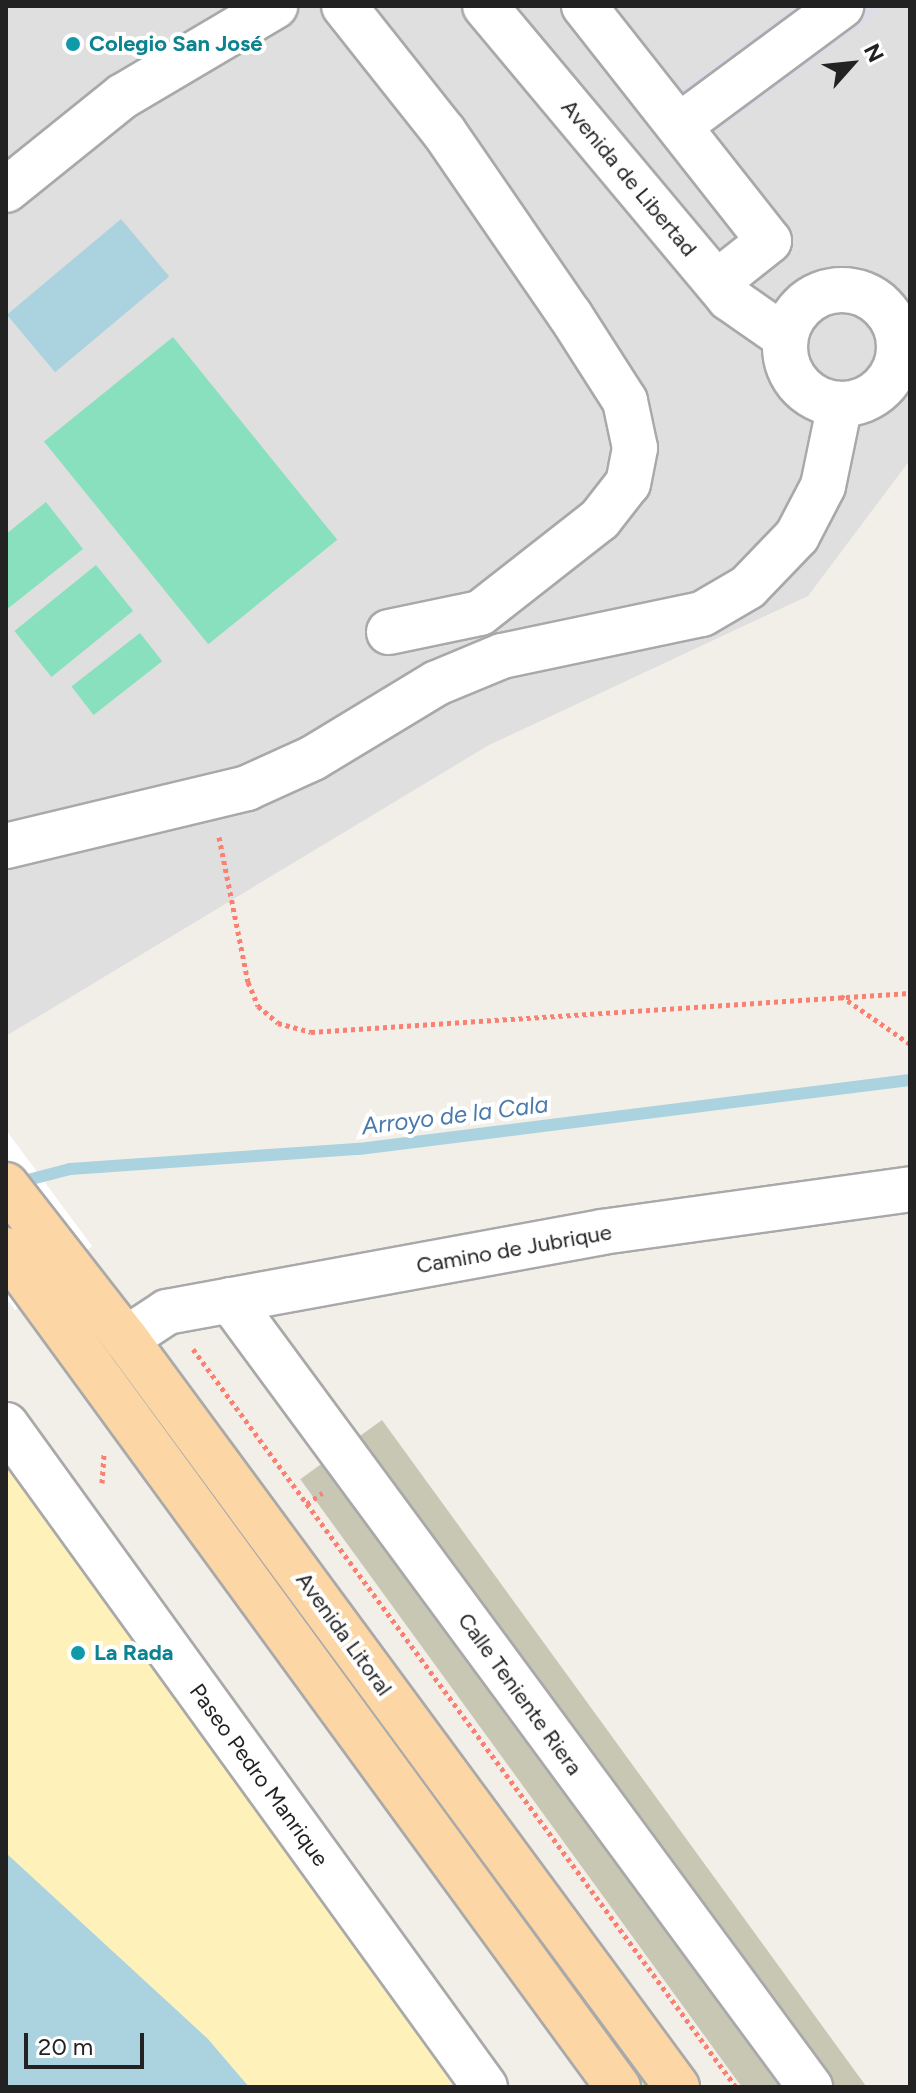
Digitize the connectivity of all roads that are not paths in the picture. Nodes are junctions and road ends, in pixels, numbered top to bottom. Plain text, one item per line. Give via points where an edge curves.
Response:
1 (275, 6) edge
2 (344, 6) edge
3 (485, 6) edge
4 (584, 6) edge
5 (841, 6) edge
6 (679, 126) junction
7 (6, 190) edge
8 (717, 282) junction
9 (904, 330) edge
10 (785, 337) junction
11 (840, 404) junction
12 (389, 632) dead end
13 (6, 846) edge
14 (6, 1185) edge
15 (910, 1189) edge
16 (6, 1250) edge
17 (52, 1280) junction
18 (230, 1300) junction
19 (126, 1339) junction
20 (6, 1425) edge
21 (485, 2087) edge
22 (618, 2087) edge
23 (677, 2087) edge
24 (810, 2087) edge

1 - 7 street via 123,96
2 - 12 street via 444,132 570,315 625,401 635,448 628,483 600,519 480,613
3 - 8 street, Avenida de Libertad
4 - 6 street
5 - 6 street
6 - 8 street via 769,241
8 - 10 street, Avenida de Libertad via 729,298
9 - 10 street via 865,294 830,290 800,306
9 - 11 street via 888,382 860,402
10 - 11 street via 791,375 821,401
11 - 13 street via 832,458 814,506 780,557 748,587 702,614 540,646 468,668 276,777
14 - 17 main road, Avenida Litoral
15 - 18 street, Camino de Jubrique via 602,1232
16 - 17 main road, Avenida Litoral
17 - 19 main road, Avenida Litoral
17 - 22 main road, Avenida Litoral
18 - 19 street, Camino de Jubrique via 167,1312
18 - 24 street, Calle Teniente Riera
19 - 23 main road, Avenida Litoral
20 - 21 street, Paseo Pedro Manrique

